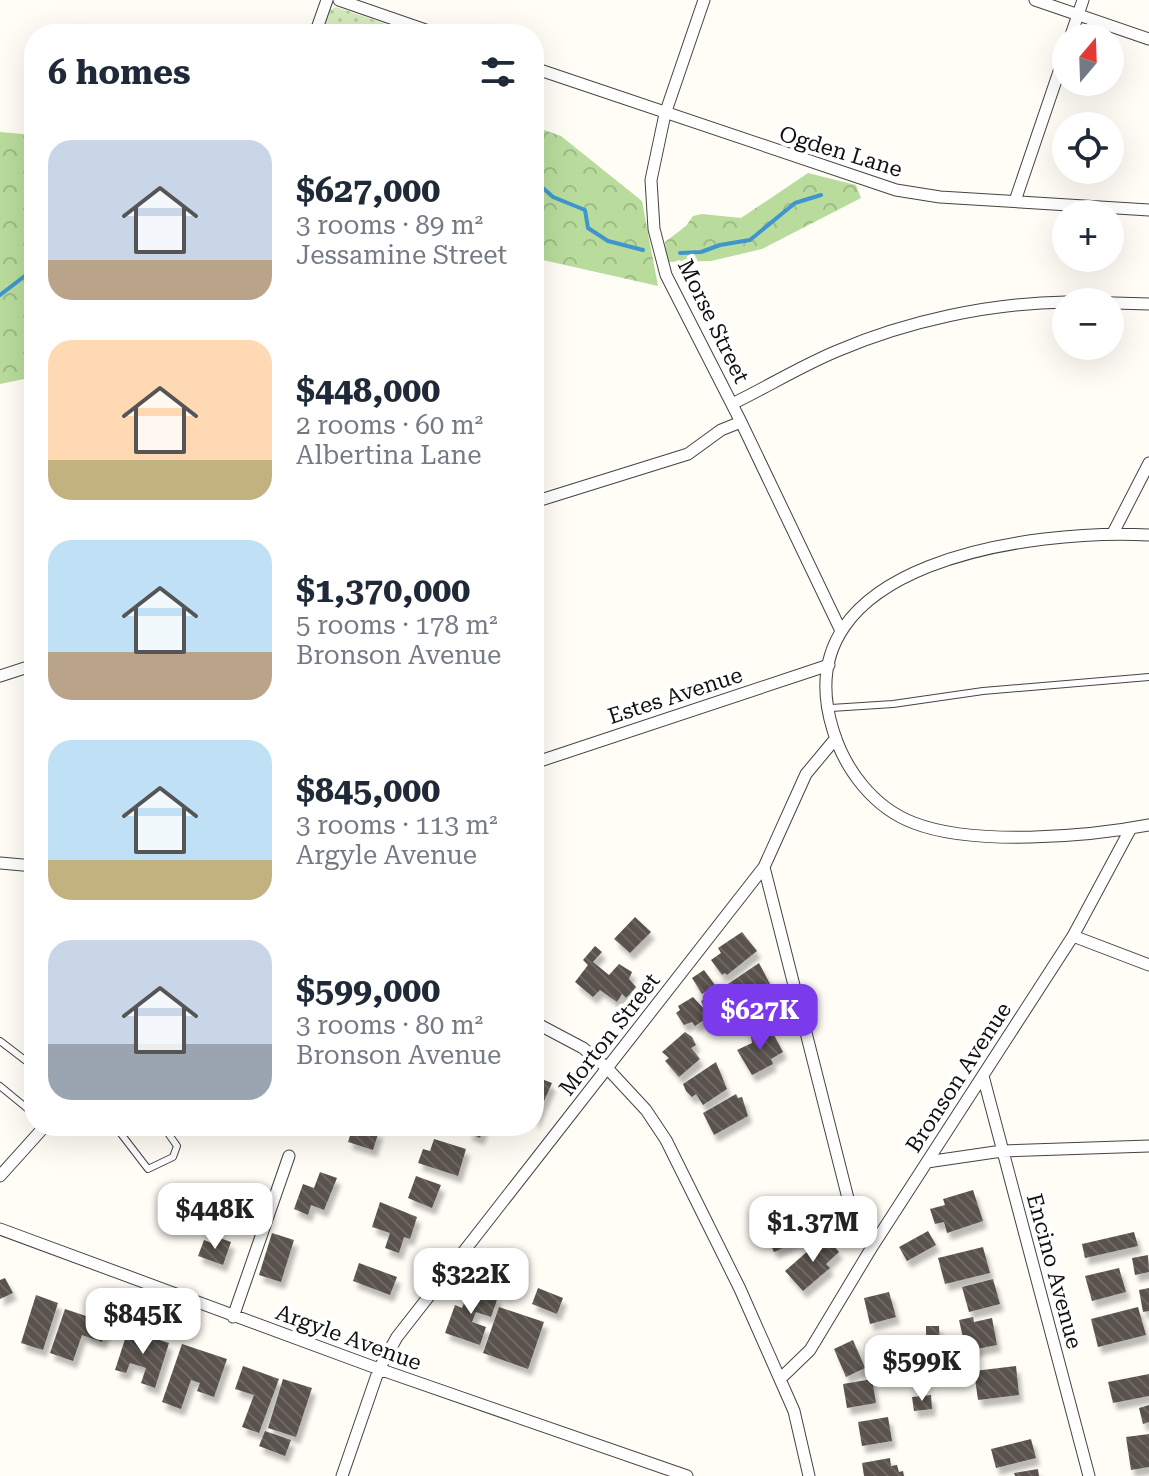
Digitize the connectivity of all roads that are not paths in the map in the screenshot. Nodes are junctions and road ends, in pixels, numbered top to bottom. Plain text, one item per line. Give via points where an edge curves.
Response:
1 (327, 0) edge
2 (339, 0) edge
3 (704, 0) edge
4 (1035, 0) edge
5 (1083, 0) edge
6 (1078, 15) junction
7 (319, 24) edge
8 (408, 24) edge
9 (1075, 24) edge
10 (1149, 39) edge
11 (544, 72) edge
12 (1052, 92) edge
13 (665, 114) junction
14 (1015, 201) junction
15 (1149, 210) edge
16 (1052, 303) edge
17 (1124, 303) edge
18 (1149, 304) edge
19 (732, 404) junction
20 (741, 422) junction
21 (1149, 463) edge
22 (544, 499) edge
23 (1113, 533) junction
24 (1149, 535) edge
25 (841, 631) junction
26 (829, 665) junction
27 (24, 668) edge
28 (0, 676) edge
29 (1149, 677) edge
30 (827, 708) junction
31 (836, 738) junction
32 (544, 760) edge
33 (1149, 825) edge
34 (1131, 828) junction
35 (0, 863) edge
36 (24, 865) edge
37 (764, 867) junction
38 (1073, 936) junction
39 (1149, 965) edge
40 (544, 1027) edge
41 (0, 1041) edge
42 (24, 1059) edge
43 (607, 1068) junction
44 (983, 1076) junction
45 (0, 1086) edge
46 (24, 1106) edge
47 (36, 1136) edge
48 (123, 1136) edge
49 (170, 1136) edge
50 (1149, 1146) edge
51 (1002, 1151) junction
52 (289, 1156) dead end
53 (927, 1162) junction
54 (0, 1176) edge
55 (0, 1229) edge
56 (872, 1247) junction
57 (233, 1317) junction
58 (379, 1369) junction
59 (780, 1379) junction
60 (342, 1476) edge
61 (687, 1476) edge
62 (809, 1476) edge
63 (1089, 1476) edge

1 - 7 street
2 - 8 street
3 - 13 street, Morse Street
4 - 6 street
5 - 6 street
6 - 9 street
6 - 10 street
11 - 13 street, Ogden Lane
12 - 14 street
13 - 14 street, Ogden Lane via 896,190
13 - 19 street, Morse Street via 651,180 654,229 666,275
14 - 15 street, Ogden Lane
16 - 19 street via 977,311 906,327 837,351
17 - 18 street
19 - 20 street, Morse Street
20 - 22 street via 688,454
20 - 25 street
21 - 23 street
23 - 24 street
23 - 25 street via 1042,538 945,559 887,589
25 - 26 street
26 - 30 street
26 - 32 street, Estes Avenue
27 - 28 street
29 - 30 lane
30 - 31 street
31 - 34 street via 867,791 914,823 992,836
31 - 37 street, Morton Street via 806,774
33 - 34 street
34 - 38 street, Bronson Avenue
35 - 36 street
37 - 43 street, Morton Street
37 - 56 street via 853,1218
38 - 39 street
38 - 44 street, Bronson Avenue
40 - 43 street
41 - 42 lane
43 - 58 street, Morton Street via 397,1337
43 - 59 street via 666,1140
44 - 51 street, Encino Avenue
44 - 53 street, Bronson Avenue
45 - 46 lane
47 - 54 street
48 - 49 lane via 148,1169 173,1157 177,1146
50 - 51 street
51 - 53 street
51 - 63 street, Encino Avenue
52 - 57 street
53 - 56 street, Bronson Avenue
55 - 57 street, Argyle Avenue
56 - 59 street, Bronson Avenue via 810,1350
57 - 58 street, Argyle Avenue
58 - 60 street, Morton Street
58 - 61 street, Argyle Avenue
59 - 62 street via 794,1411

